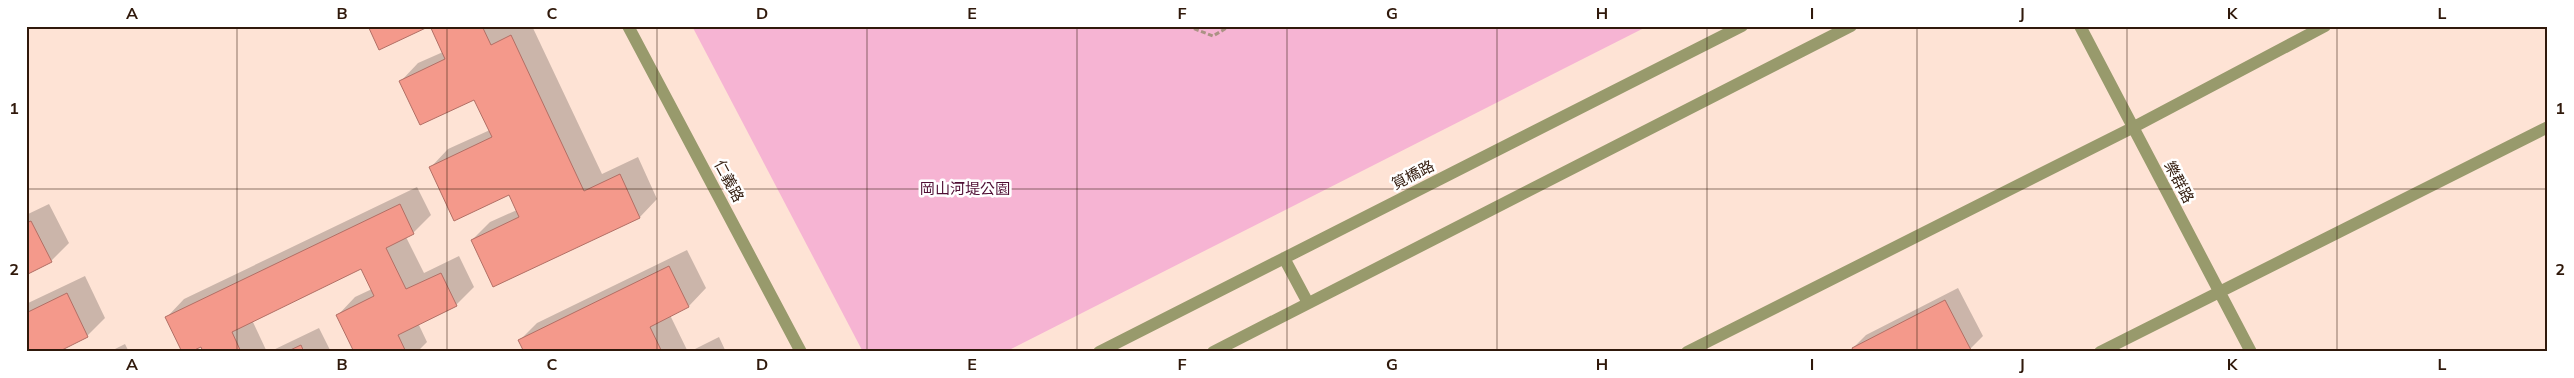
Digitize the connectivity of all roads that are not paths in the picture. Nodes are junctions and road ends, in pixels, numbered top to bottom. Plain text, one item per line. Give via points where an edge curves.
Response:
1 (628, 26) edge
2 (1742, 26) edge
3 (1851, 26) edge
4 (2080, 26) edge
5 (2325, 26) edge
6 (2548, 127) edge
7 (2132, 128) junction
8 (1284, 258) junction
9 (2219, 292) junction
10 (1308, 303) junction
11 (801, 352) edge
12 (1099, 352) edge
13 (1213, 352) edge
14 (1687, 352) edge
15 (2100, 352) edge
16 (2251, 352) edge

1 - 11 street, 仁義路
2 - 8 street, 筧橋路
3 - 10 street
4 - 7 street, 樂群路
5 - 7 street
6 - 9 street
7 - 9 street, 樂群路
7 - 14 street
8 - 10 street
8 - 12 street, 筧橋路
9 - 15 street
9 - 16 street, 樂群路
10 - 13 street

